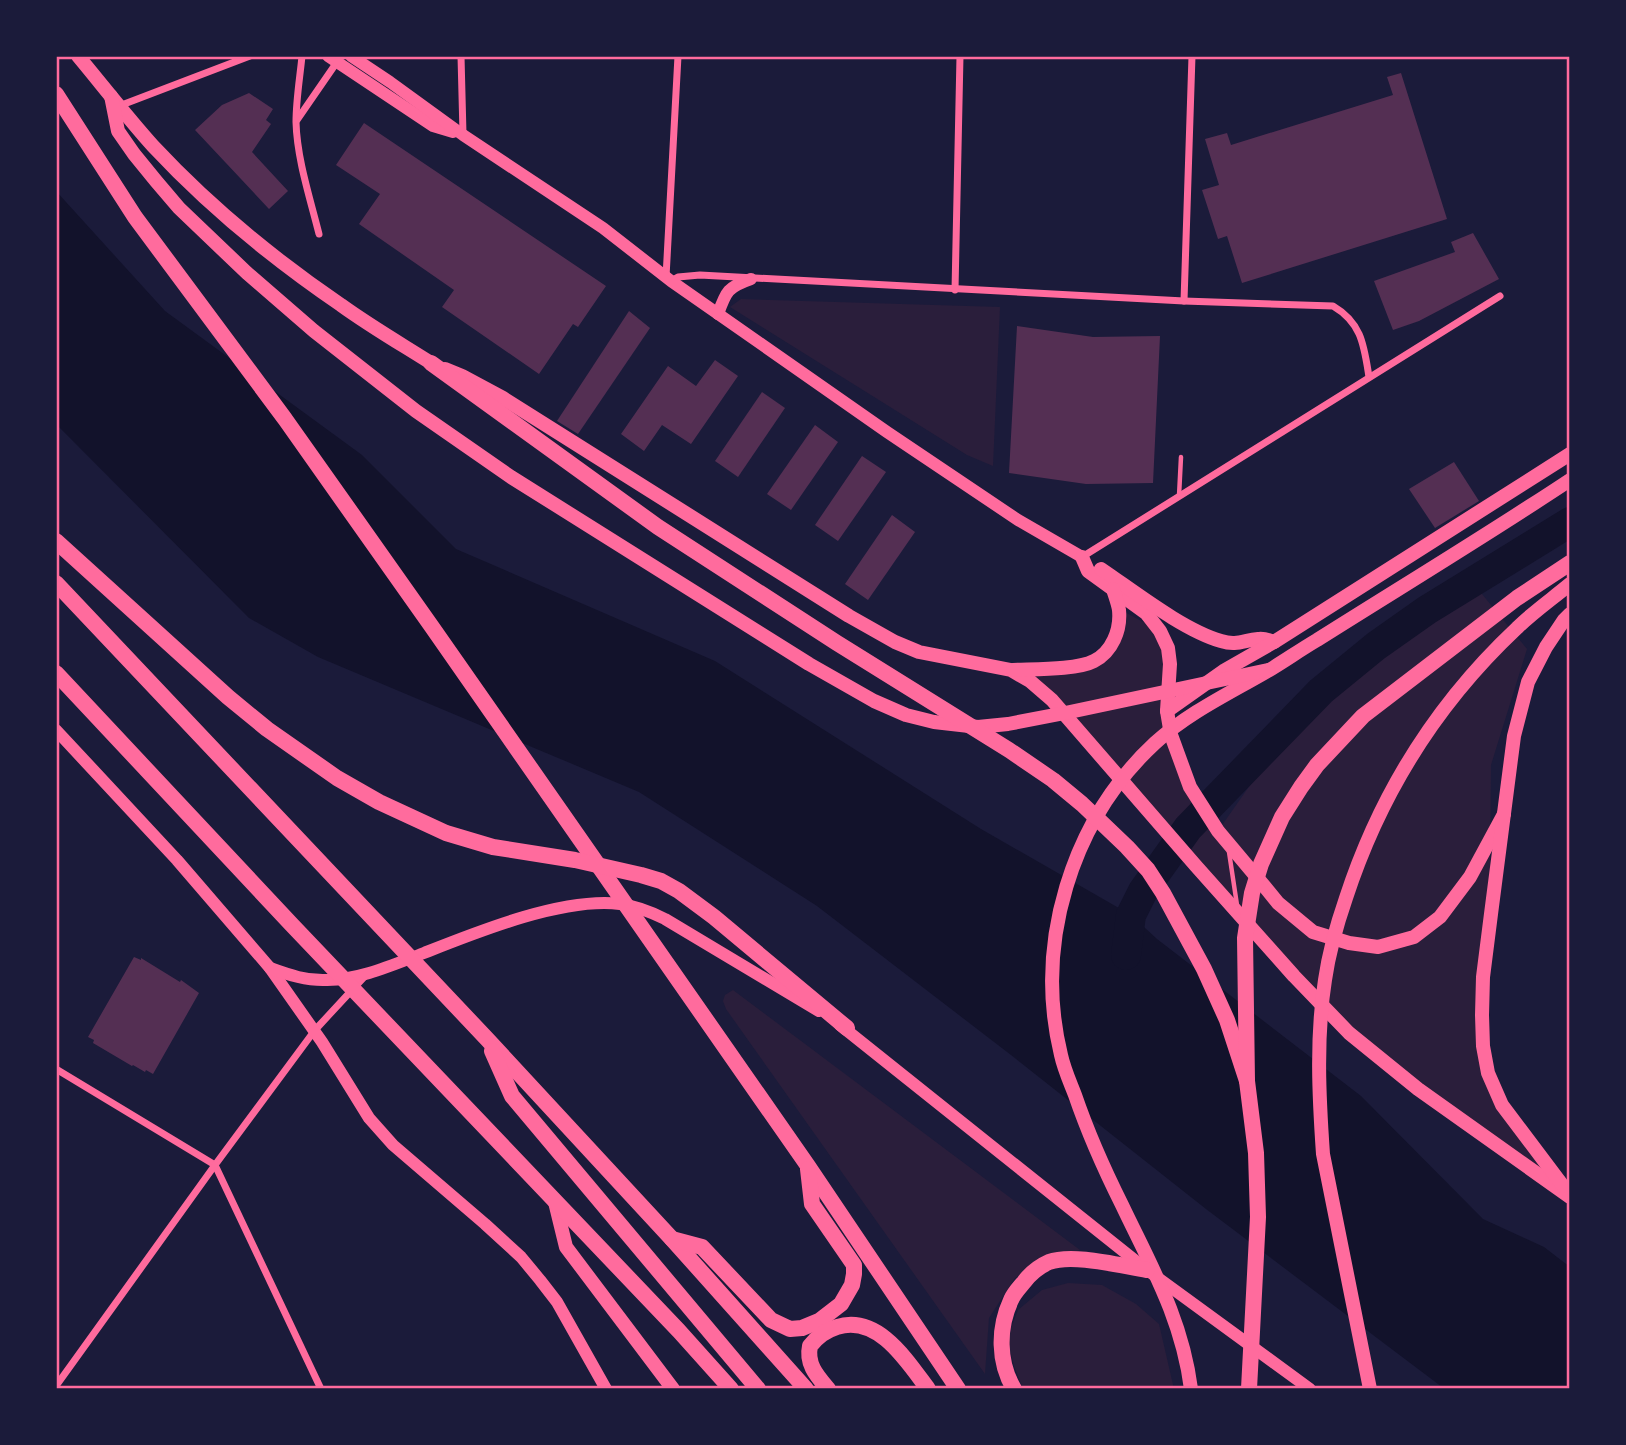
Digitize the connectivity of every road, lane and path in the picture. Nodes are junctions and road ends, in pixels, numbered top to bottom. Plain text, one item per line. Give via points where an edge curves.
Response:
1 (78, 56) edge
2 (250, 56) edge
3 (302, 56) edge
4 (351, 56) edge
5 (461, 56) edge
6 (678, 56) edge
7 (960, 56) edge
8 (1192, 56) edge
9 (332, 59) edge
10 (56, 94) edge
11 (114, 101) junction
12 (296, 121) junction
13 (463, 135) junction
14 (319, 234) dead end
15 (668, 279) junction
16 (751, 279) junction
17 (956, 290) junction
18 (1500, 296) dead end
19 (1184, 301) junction
20 (718, 314) junction
21 (431, 363) junction
22 (1369, 377) junction
23 (1570, 454) edge
24 (1181, 457) dead end
25 (1568, 481) edge
26 (1179, 497) junction
27 (56, 541) edge
28 (1082, 557) junction
29 (1570, 563) edge
30 (56, 583) edge
31 (1570, 584) edge
32 (1113, 589) junction
33 (1570, 614) edge
34 (1274, 642) junction
35 (1011, 670) junction
36 (1268, 670) junction
37 (56, 673) edge
38 (1167, 710) junction
39 (56, 730) edge
40 (1504, 814) junction
41 (1222, 836) junction
42 (1238, 913) junction
43 (270, 968) junction
44 (366, 974) junction
45 (847, 1028) junction
46 (315, 1030) junction
47 (486, 1039) junction
48 (56, 1069) edge
49 (1247, 1081) junction
50 (215, 1165) junction
51 (808, 1166) junction
52 (1570, 1196) edge
53 (555, 1202) junction
54 (672, 1239) junction
55 (1147, 1270) junction
56 (56, 1386) edge
57 (321, 1389) edge
58 (606, 1389) edge
59 (673, 1389) edge
60 (731, 1389) edge
61 (758, 1389) edge
62 (806, 1389) edge
63 (828, 1389) edge
64 (928, 1389) edge
65 (958, 1389) edge
66 (1014, 1389) edge
67 (1191, 1389) edge
68 (1250, 1389) edge
69 (1310, 1389) edge
70 (1370, 1389) edge

1 - 11 main road
2 - 11 street
3 - 12 street
4 - 13 main road
5 - 13 street
6 - 15 street
7 - 17 street
8 - 19 street
9 - 12 street
9 - 13 main road via 433,126
10 - 51 highway via 135,217 285,419
11 - 21 main road via 155,148 254,240 340,305
11 - 36 main road via 118,131 179,208 314,331 511,477 874,701 934,722 1008,724
12 - 14 street
13 - 15 main road via 603,228
15 - 16 street via 700,275
15 - 20 main road
16 - 17 street
16 - 20 main road via 734,285
17 - 19 street
18 - 22 street
19 - 22 street via 1333,306 1360,332
20 - 28 main road via 940,469
21 - 35 main road via 503,398 895,642 919,652
21 - 49 highway via 658,527 1009,750 1091,813 1148,870 1163,893 1227,1020
22 - 26 street
23 - 34 main road
24 - 26 lane
25 - 36 main road
26 - 28 street
27 - 45 highway via 228,697 337,778 446,833 661,881 714,917
28 - 32 main road via 1088,571
28 - 34 main road via 1213,638 1237,644 1261,638
29 - 49 highway via 1363,716 1317,765 1282,817 1252,893 1245,938
30 - 47 highway
31 - 70 main road via 1492,653 1422,739 1365,844 1339,917 1325,981 1320,1050 1323,1154
32 - 35 main road via 1119,622 1105,654 1092,663 1071,667
32 - 38 main road via 1146,612 1164,639 1170,664
33 - 40 main road via 1528,682 1514,736
34 - 38 main road
35 - 42 main road via 1052,700
36 - 67 main road via 1197,711 1157,742 1105,802 1071,870 1052,964 1052,1005 1061,1056 1085,1124 1164,1290 1188,1362
37 - 53 highway
38 - 41 main road via 1190,787
39 - 43 main road
40 - 41 main road via 1470,877 1440,917 1414,937 1378,947 1313,932 1278,902
40 - 52 main road via 1483,977 1483,1046 1488,1073 1502,1105
41 - 42 lane
42 - 52 main road via 1349,1032 1418,1089
43 - 44 main road via 326,981
43 - 46 main road
44 - 45 main road via 526,917 561,908 617,904 665,919
44 - 46 street
45 - 55 main road
46 - 50 street
46 - 58 main road via 380,1132 503,1240 540,1280
47 - 54 highway
47 - 61 highway via 512,1096
48 - 50 street
49 - 68 highway via 1258,1217
50 - 56 street
50 - 57 street
51 - 54 highway via 813,1204 854,1265 852,1284 841,1304 819,1321 790,1329 771,1320 702,1247
51 - 65 highway
53 - 59 main road via 566,1247
53 - 60 highway
54 - 62 highway
55 - 66 highway via 1072,1259 1049,1262 1028,1276 1011,1297 1001,1338 1003,1362
55 - 69 main road
63 - 64 highway via 809,1360 810,1346 825,1332 857,1325 882,1337

